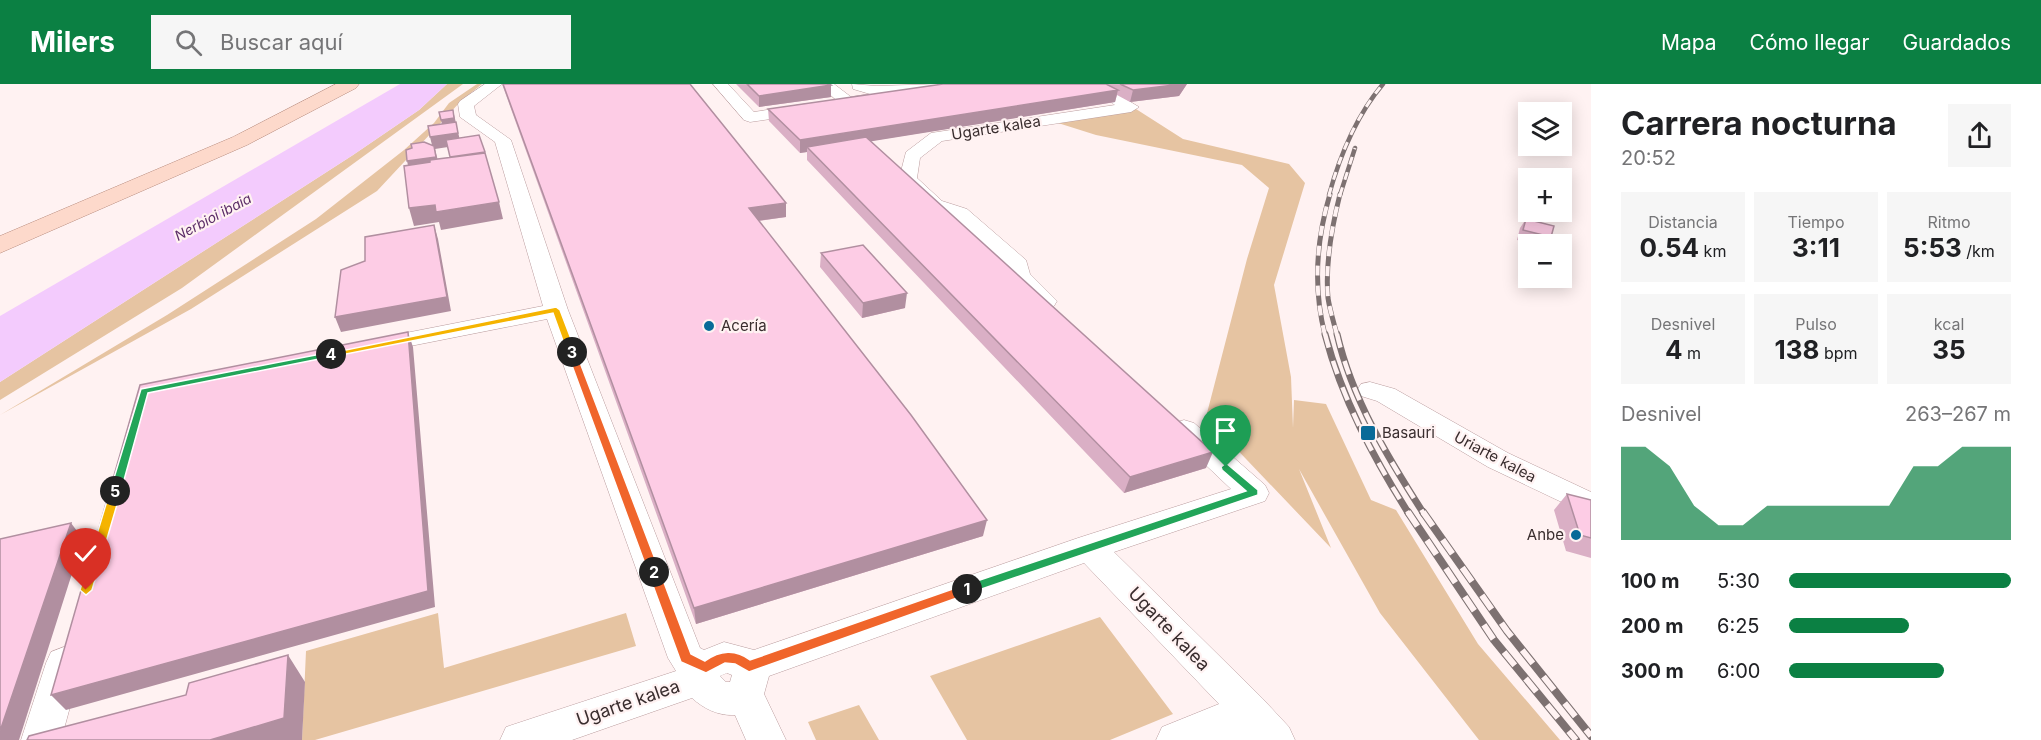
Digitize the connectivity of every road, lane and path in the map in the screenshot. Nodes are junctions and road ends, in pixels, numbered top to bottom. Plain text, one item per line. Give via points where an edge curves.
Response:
1 (495, 84) edge
2 (720, 84) edge
3 (825, 84) edge
4 (855, 84) edge
5 (933, 84) edge
6 (1089, 84) edge
7 (342, 85) edge
8 (953, 87) edge
9 (848, 102) junction
10 (0, 229) edge
11 (0, 245) edge
12 (556, 310) junction
13 (1062, 316) edge
14 (356, 349) edge
15 (1370, 390) dead end
16 (1165, 411) edge
17 (1591, 505) edge
18 (1089, 547) junction
19 (75, 628) edge
20 (704, 673) junction
21 (746, 680) junction
22 (1239, 723) edge
23 (41, 740) edge
24 (520, 740) edge
25 (766, 740) edge
26 (1176, 740) edge
27 (1275, 740) edge

1 - 12 street, Ugarte kalea via 466,104 468,117 503,140
2 - 9 street via 750,117
3 - 9 street
4 - 5 street via 875,92
6 - 13 street, Ugarte kalea via 1131,107 938,137 912,156 908,179 935,205 960,213 1018,265 1019,276
7 - 10 main road
7 - 11 main road via 240,141
8 - 9 street
12 - 14 street
12 - 20 street, Ugarte kalea via 686,658
15 - 17 street, Uriarte kalea via 1386,395 1498,460
16 - 18 street, Ugarte kalea via 1254,493
18 - 21 street, Ugarte kalea
18 - 22 street, Ugarte kalea
19 - 23 street
20 - 21 street, Ugarte kalea via 707,691 720,699 737,698
20 - 24 street, Ugarte kalea
21 - 25 street
22 - 26 street
22 - 27 street, Ugarte kalea

